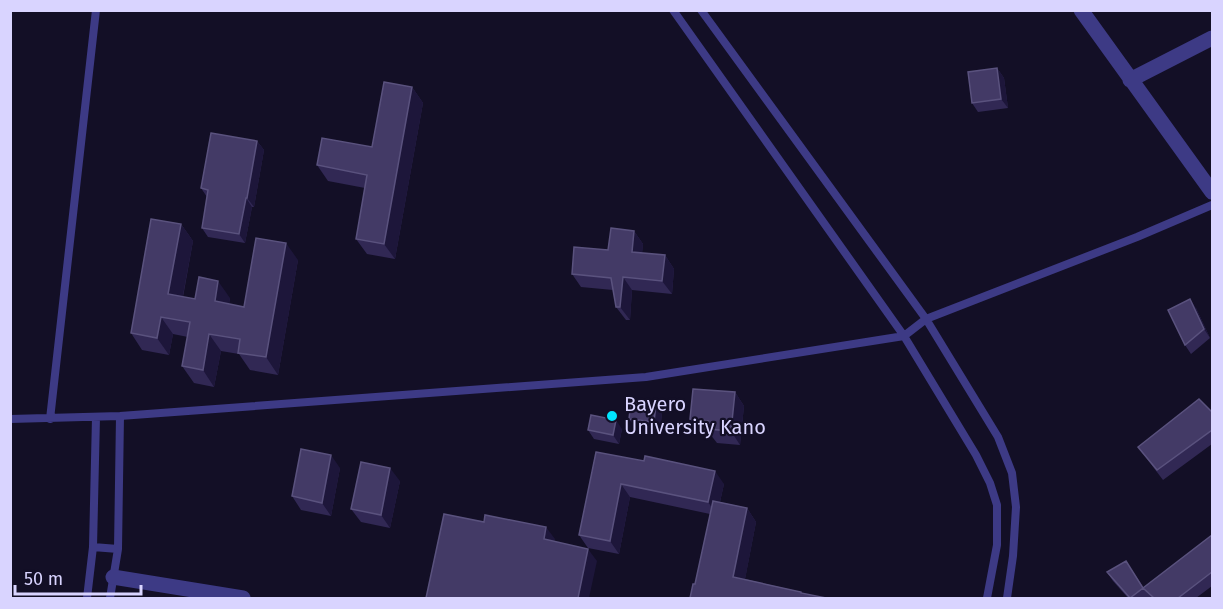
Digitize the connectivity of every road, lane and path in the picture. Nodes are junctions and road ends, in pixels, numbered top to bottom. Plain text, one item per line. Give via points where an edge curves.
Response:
1 (96, 10) edge
2 (674, 10) edge
3 (700, 10) edge
4 (1081, 10) edge
5 (1212, 38) edge
6 (1130, 80) junction
7 (1212, 192) edge
8 (1212, 205) edge
9 (926, 319) junction
10 (904, 336) junction
11 (120, 416) junction
12 (96, 417) junction
13 (10, 419) edge
14 (50, 419) junction
15 (93, 547) junction
16 (118, 549) junction
17 (113, 577) junction
18 (87, 598) edge
19 (110, 598) edge
20 (243, 598) edge
21 (987, 598) edge
22 (1007, 598) edge

1 - 14 lane
2 - 10 lane
3 - 9 lane
4 - 6 street
5 - 6 street
6 - 7 street
8 - 9 lane
9 - 10 lane
9 - 22 lane via 998,437 1012,474 1016,507
10 - 11 lane via 646,376
10 - 21 lane via 976,455 997,505 997,544
11 - 12 lane
11 - 16 lane
12 - 14 lane
12 - 15 lane
13 - 14 lane
15 - 16 lane
15 - 18 lane
16 - 17 lane
17 - 19 lane
17 - 20 street

